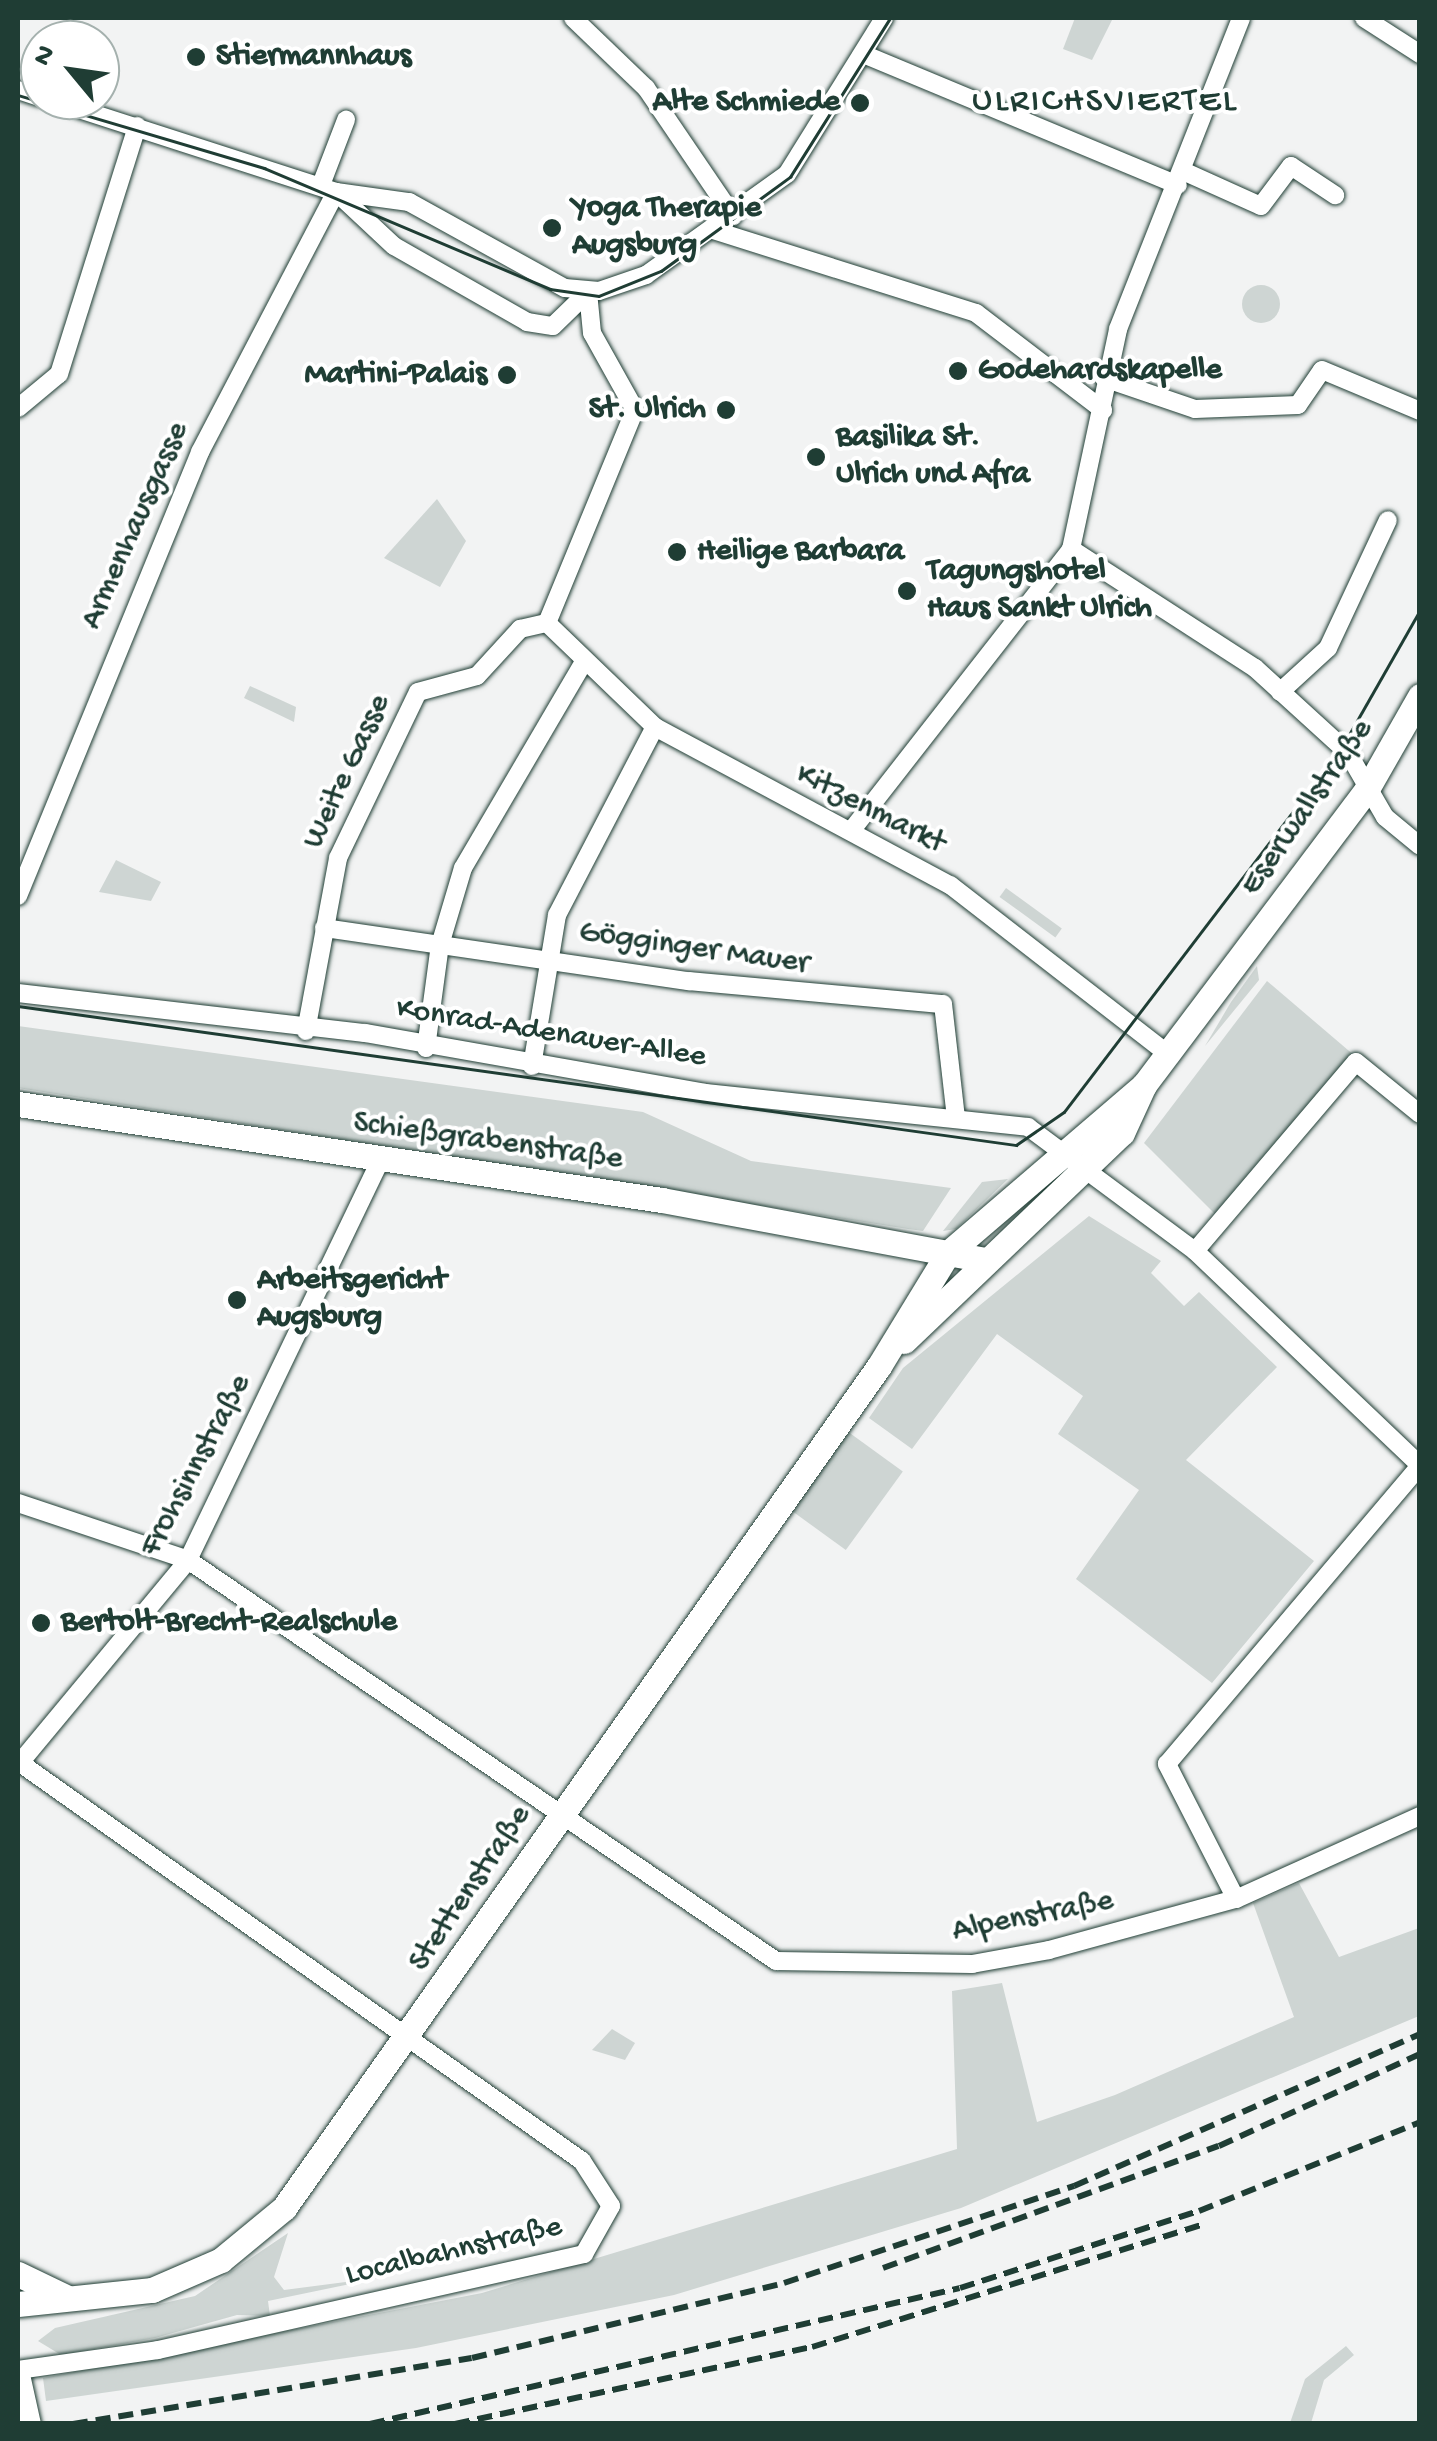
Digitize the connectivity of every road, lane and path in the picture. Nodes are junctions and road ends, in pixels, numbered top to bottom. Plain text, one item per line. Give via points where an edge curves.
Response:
1 (573, 18) edge
2 (884, 18) edge
3 (1241, 18) edge
4 (1364, 18) edge
5 (863, 54) junction
6 (1420, 54) edge
7 (117, 120) edge
8 (346, 120) dead end
9 (137, 126) junction
10 (1180, 178) junction
11 (328, 189) junction
12 (1335, 195) dead end
13 (733, 216) junction
14 (713, 230) junction
15 (588, 292) junction
16 (1104, 378) junction
17 (18, 408) edge
18 (1103, 410) junction
19 (1420, 411) edge
20 (1388, 520) dead end
21 (1071, 549) junction
22 (546, 623) junction
23 (582, 665) junction
24 (1280, 692) junction
25 (1420, 696) edge
26 (655, 726) junction
27 (1367, 788) junction
28 (851, 831) junction
29 (1420, 846) edge
30 (18, 896) edge
31 (324, 928) junction
32 (440, 944) junction
33 (546, 960) junction
34 (18, 993) edge
35 (306, 1031) junction
36 (426, 1048) junction
37 (1168, 1054) junction
38 (532, 1066) junction
39 (1144, 1085) junction
40 (18, 1104) edge
41 (1420, 1114) edge
42 (956, 1118) junction
43 (1069, 1149) junction
44 (380, 1161) junction
45 (1093, 1167) junction
46 (1195, 1251) junction
47 (948, 1253) junction
48 (986, 1260) junction
49 (879, 1366) junction
50 (1420, 1466) edge
51 (18, 1503) edge
52 (188, 1560) junction
53 (19, 1764) edge
54 (1420, 1816) edge
55 (560, 1817) junction
56 (1236, 1900) junction
57 (406, 2040) junction
58 (18, 2274) edge
59 (70, 2300) junction
60 (18, 2304) edge
61 (18, 2370) edge
62 (18, 2379) edge
63 (28, 2424) edge

1 - 13 street via 646,88
2 - 5 street
3 - 10 street
4 - 6 street
5 - 10 street
5 - 13 street via 795,165
7 - 9 street
8 - 11 street, Armenhausgasse
9 - 11 street
9 - 17 street via 59,374
10 - 12 street via 1261,206 1291,166
10 - 16 street
11 - 15 street via 408,202
11 - 15 street via 394,246 527,322 553,326
11 - 30 street, Armenhausgasse via 200,452
13 - 14 street
14 - 15 street via 634,282
14 - 18 street via 976,313
15 - 22 street via 592,333 635,410
16 - 18 street
16 - 19 street via 1195,409 1298,405 1322,370
18 - 21 street
20 - 24 street via 1328,648
21 - 24 street
21 - 28 street
22 - 23 street, Kitzenmarkt
22 - 31 street, Weite Gasse via 520,629 477,676 418,692 338,858
23 - 26 street, Kitzenmarkt
23 - 32 street via 481,830
24 - 27 street via 1348,754
25 - 27 main road, Eserwallstraße
26 - 28 street, Kitzenmarkt
26 - 33 street via 585,850
27 - 29 street
27 - 37 main road, Eserwallstraße
28 - 37 street, Kitzenmarkt via 950,884
31 - 32 street, Gögginger Mauer
31 - 35 street, Weite Gasse
32 - 33 street, Gögginger Mauer
32 - 36 street
33 - 38 street
33 - 42 street, Gögginger Mauer via 830,998 943,1004
34 - 35 street, Konrad-Adenauer-Allee
35 - 36 street, Konrad-Adenauer-Allee
36 - 38 street, Konrad-Adenauer-Allee
37 - 39 main road, Eserwallstraße
38 - 42 street, Konrad-Adenauer-Allee
39 - 43 main road, Stettenstraße
39 - 45 main road, Stettenstraße via 1122,1134
40 - 44 main road, Schießgrabenstraße
41 - 46 street via 1356,1062
42 - 43 street, Konrad-Adenauer-Allee via 1028,1126
43 - 45 street, Konrad-Adenauer-Allee
43 - 47 main road, Stettenstraße
44 - 47 main road, Schießgrabenstraße via 662,1200
44 - 52 street, Frohsinnstraße
45 - 46 street, Konrad-Adenauer-Allee
45 - 48 main road, Stettenstraße
46 - 50 street, Konrad-Adenauer-Allee
47 - 48 main road, Schießgrabenstraße
47 - 49 main road, Stettenstraße
48 - 49 main road, Stettenstraße
49 - 55 main road, Stettenstraße
50 - 56 street via 1166,1764
51 - 52 street, Alpenstraße
52 - 53 street, Frohsinnstraße
52 - 55 street, Alpenstraße
53 - 57 street, Localbahnstraße
54 - 56 street, Alpenstraße
55 - 56 street, Alpenstraße via 776,1962 988,1962
55 - 57 main road, Stettenstraße
57 - 59 main road, Stettenstraße via 290,2201 250,2238 152,2290
57 - 61 street, Localbahnstraße via 600,2178 610,2218 590,2249 158,2350
58 - 59 main road
59 - 60 main road, Stettenstraße
62 - 63 main road

